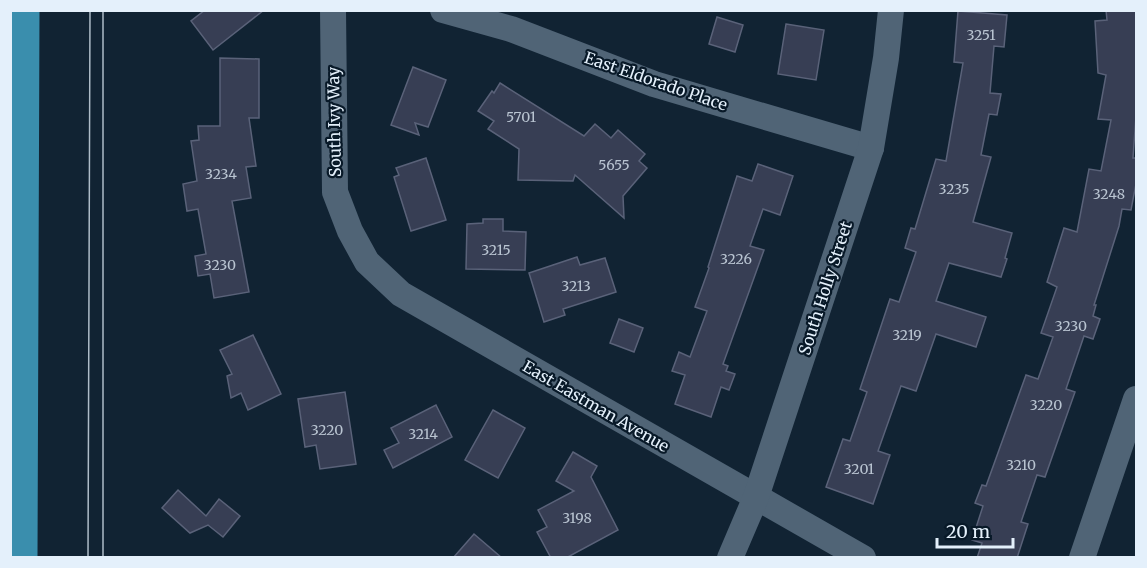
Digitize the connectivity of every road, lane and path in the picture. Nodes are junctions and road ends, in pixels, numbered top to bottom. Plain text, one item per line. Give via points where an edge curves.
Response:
1 (23, 10) edge
2 (40, 10) edge
3 (333, 10) edge
4 (443, 10) edge
5 (891, 10) edge
6 (871, 148) junction
7 (350, 231) joint
8 (21, 385) junction
9 (1137, 399) edge
10 (756, 497) junction
11 (21, 558) edge
12 (730, 558) edge
13 (863, 558) edge
14 (1082, 558) edge

1 - 8 highway
2 - 8 highway
3 - 7 street, South Ivy Way via 335,192
4 - 6 street, East Eldorado Place via 511,29 654,84
5 - 6 street, South Holly Street
6 - 10 street, South Holly Street
7 - 10 street, East Eastman Avenue via 367,262 401,294
8 - 11 highway
9 - 14 street
10 - 12 street, South Holly Street
10 - 13 street, East Eastman Avenue

